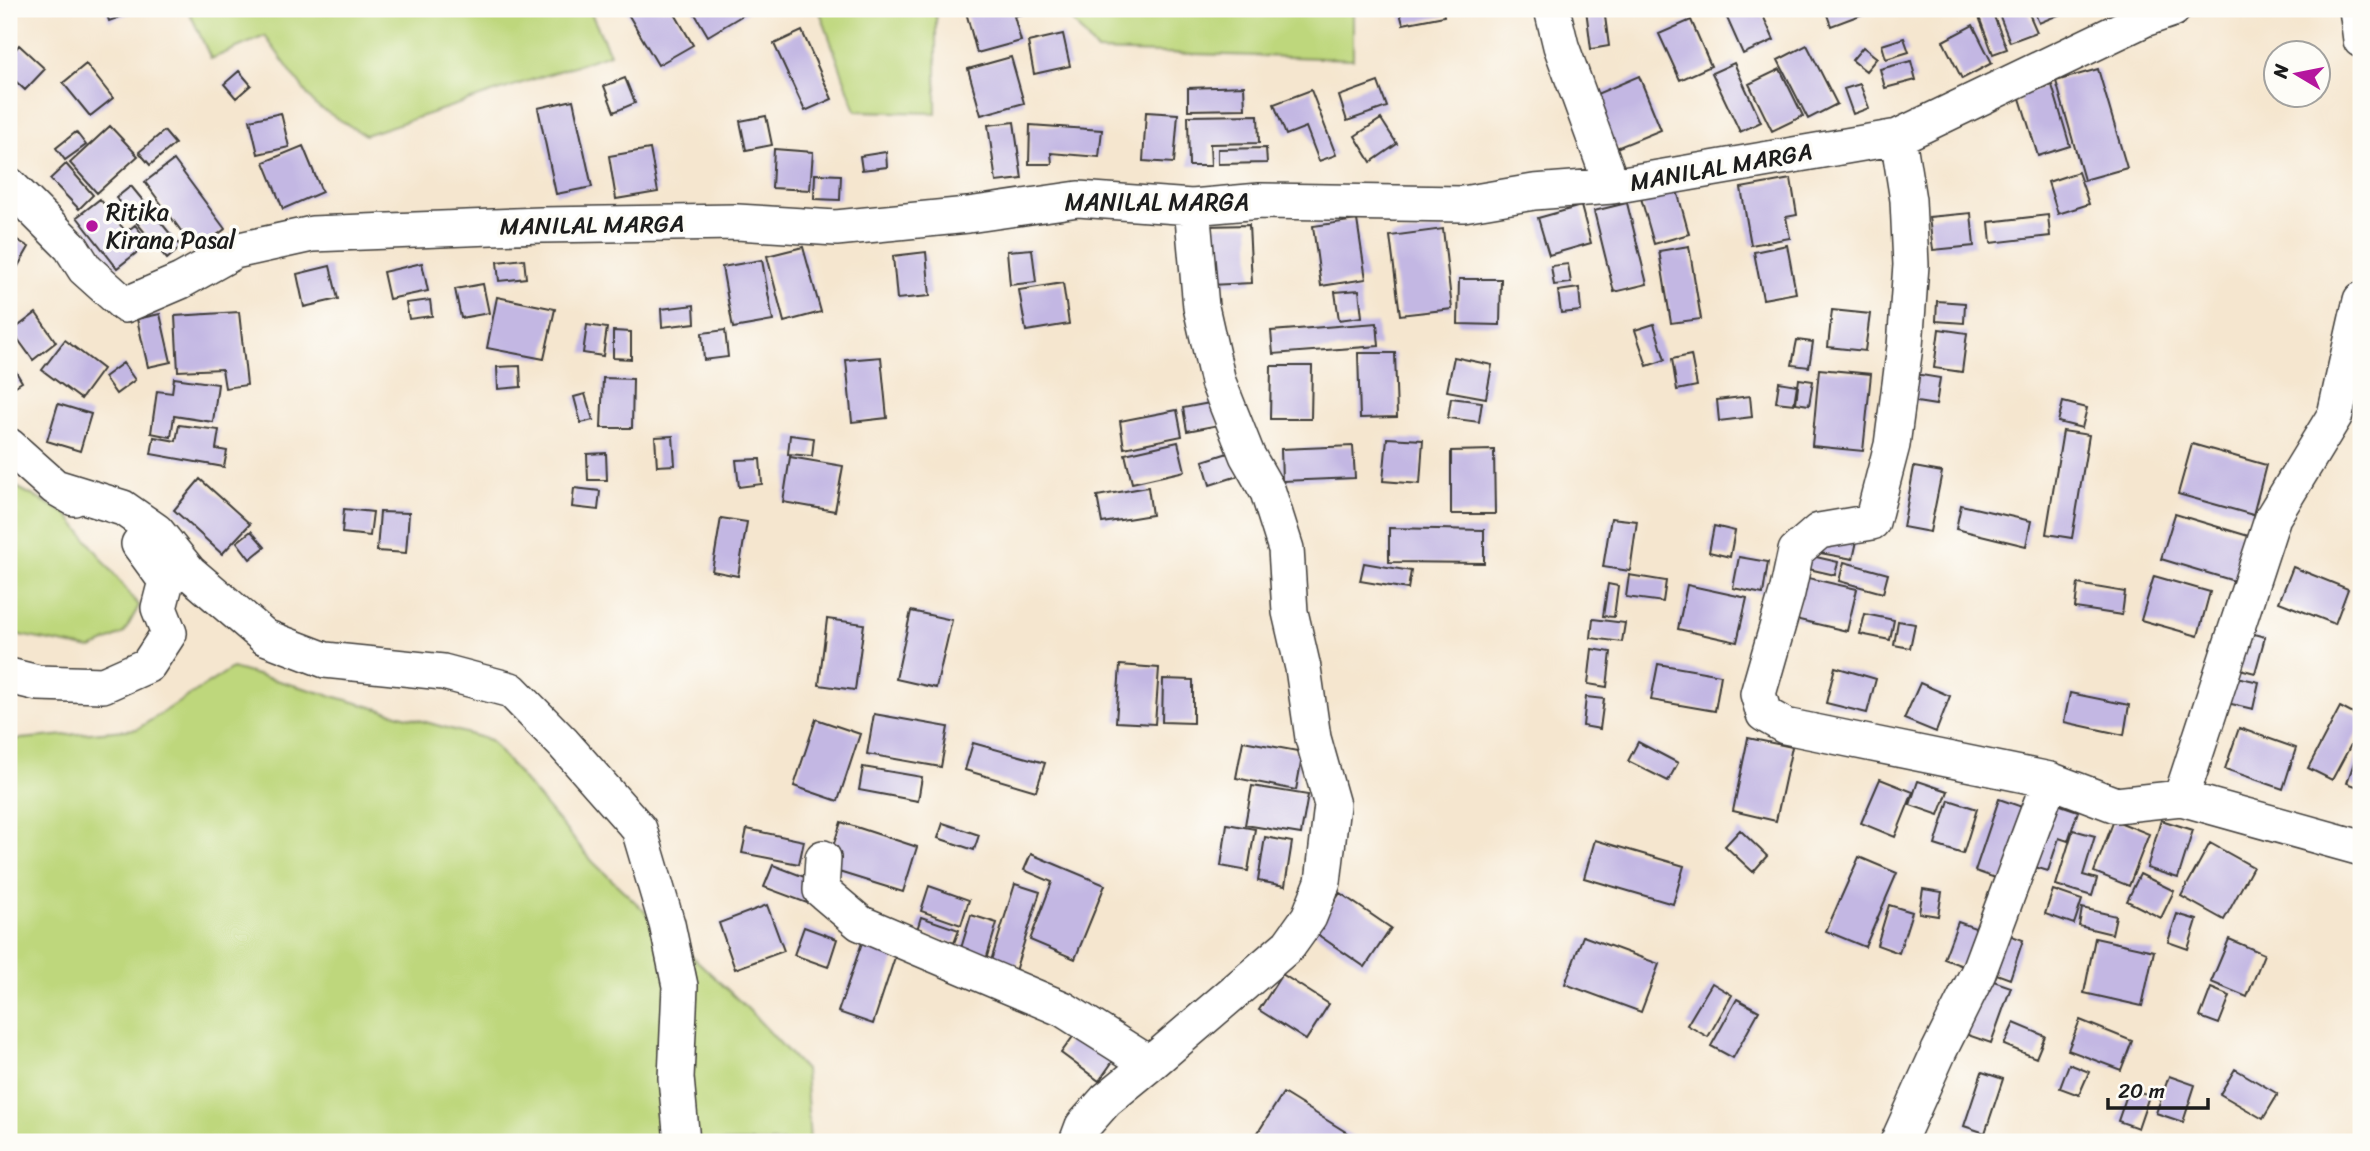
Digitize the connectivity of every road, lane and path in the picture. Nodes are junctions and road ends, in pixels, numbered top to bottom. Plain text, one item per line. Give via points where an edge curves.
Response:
1 (1552, 9) edge
2 (2173, 9) edge
3 (2357, 9) edge
4 (2361, 40) edge
5 (1898, 136) junction
6 (1612, 186) junction
7 (12, 190) edge
8 (1192, 207) junction
9 (2361, 300) edge
10 (9, 446) edge
11 (55, 487) junction
12 (9, 676) edge
13 (2050, 780) junction
14 (2181, 799) junction
15 (2361, 848) edge
16 (823, 858) dead end
17 (1150, 1064) junction
18 (682, 1142) edge
19 (1077, 1142) edge
20 (1898, 1142) edge

1 - 6 street
2 - 5 street, MANILAL MARGA
3 - 4 street
5 - 6 street, MANILAL MARGA
5 - 13 street via 1908,200 1911,265 1892,445 1872,523 1819,531 1796,551 1758,694 1765,713 1785,726
6 - 8 street, MANILAL MARGA via 1463,204 1260,201
7 - 8 street, MANILAL MARGA via 125,305 235,251 312,234 737,222 836,228 1078,199
8 - 17 street via 1201,307 1218,383 1268,492 1286,549 1290,612 1313,738 1332,805 1323,882 1309,917 1289,945
9 - 14 street via 2334,415 2273,517
10 - 11 street
11 - 12 street via 128,530 166,581 159,608 169,633 148,665 103,685 38,683
11 - 18 street via 123,509 156,531 189,572 265,637 326,660 443,672 511,690 563,743 639,829 680,986 676,1079
13 - 14 street via 2116,805
13 - 20 street via 1978,972
14 - 15 street
16 - 17 street via 821,890 860,923 1063,1009
17 - 19 street via 1106,1100 1083,1126

